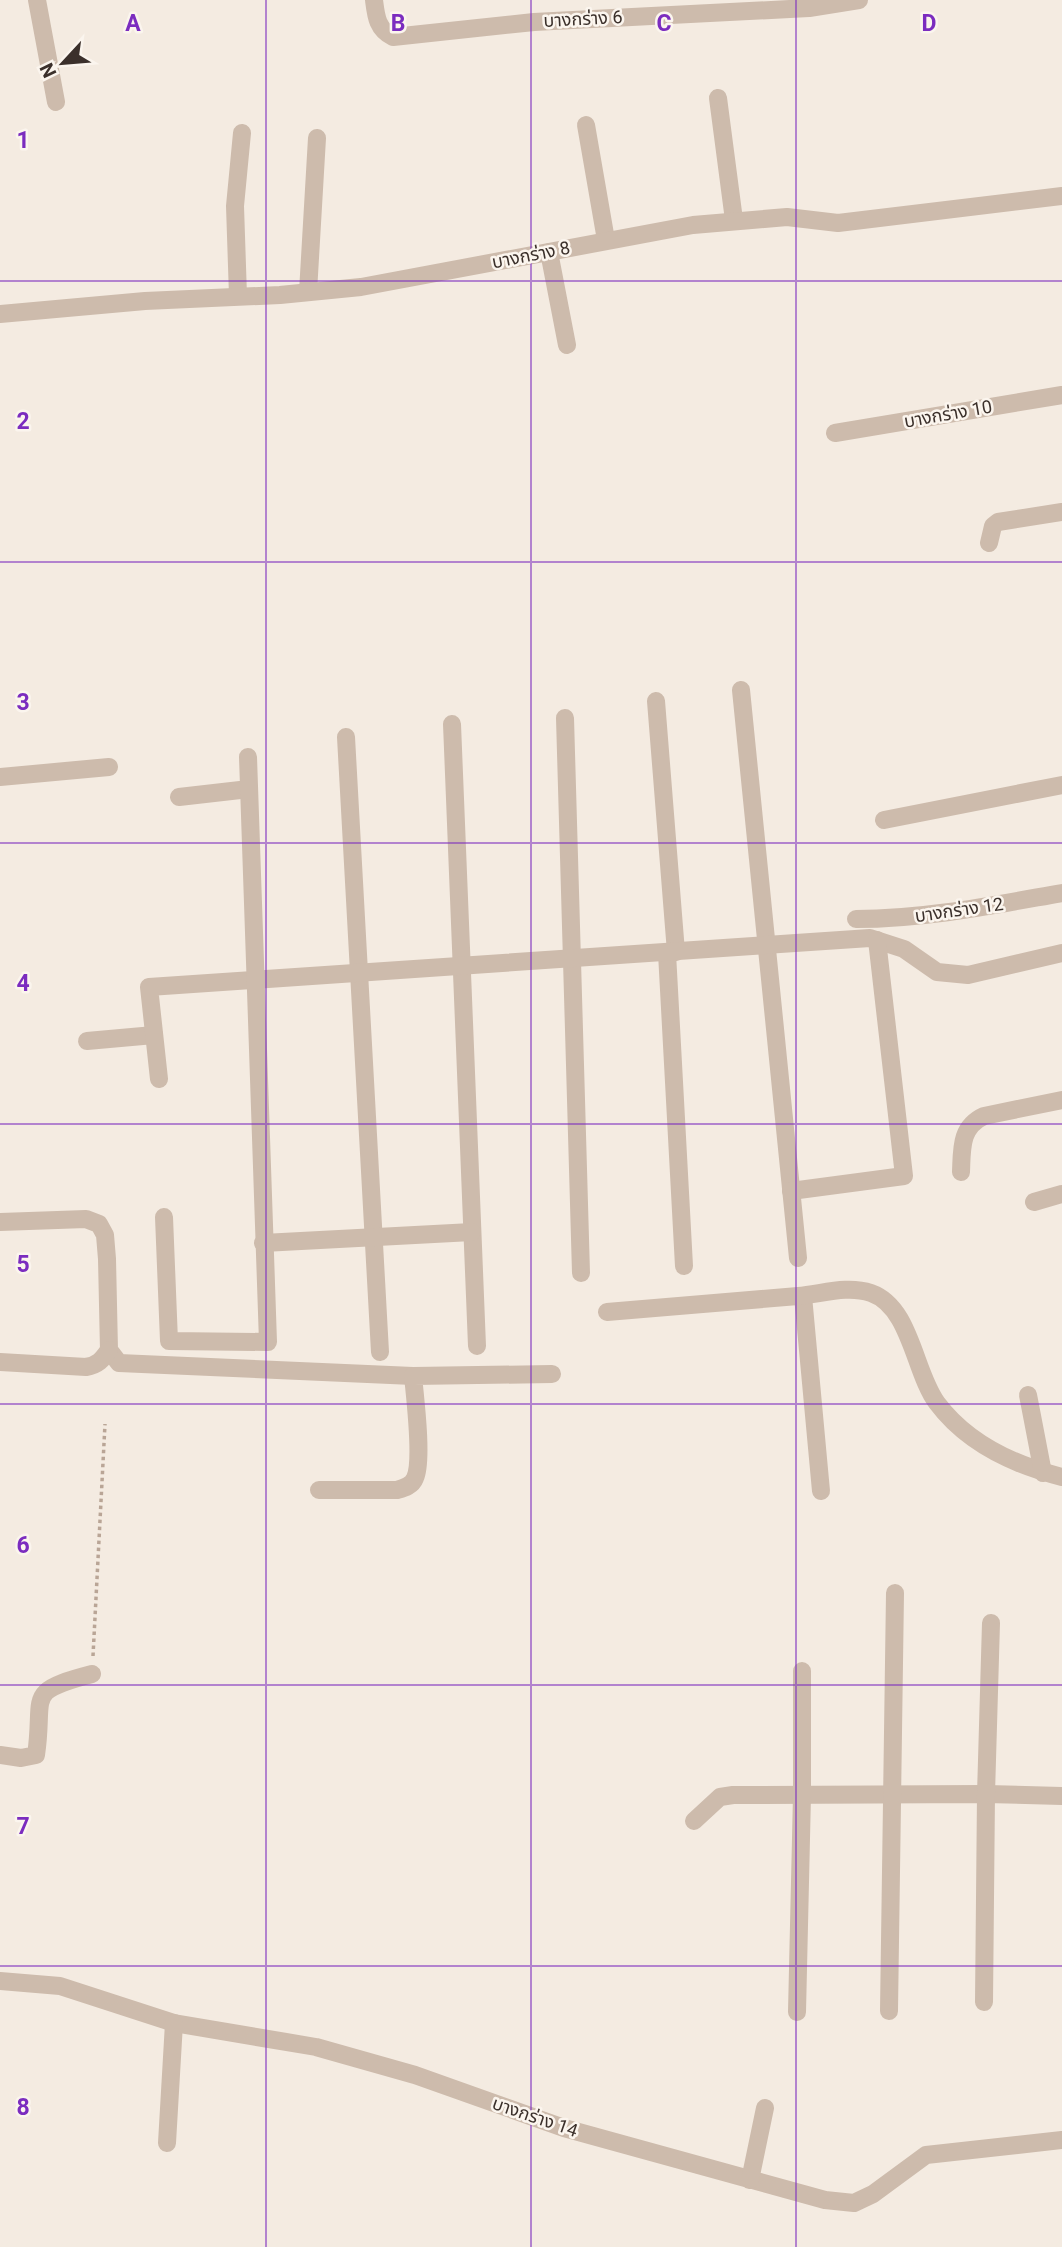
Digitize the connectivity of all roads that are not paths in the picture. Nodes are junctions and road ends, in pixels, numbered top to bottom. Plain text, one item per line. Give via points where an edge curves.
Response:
1 (37, 0) edge
2 (374, 0) edge
3 (859, 0) edge
4 (718, 98) dead end
5 (56, 102) dead end
6 (586, 125) dead end
7 (242, 132) dead end
8 (317, 138) dead end
9 (1062, 196) edge
10 (734, 220) junction
11 (606, 240) junction
12 (549, 251) junction
13 (308, 292) junction
14 (238, 296) junction
15 (0, 314) edge
16 (567, 345) dead end
17 (1062, 395) edge
18 (835, 433) dead end
19 (1062, 513) edge
20 (989, 543) dead end
21 (741, 690) dead end
22 (656, 701) dead end
23 (565, 718) dead end
24 (452, 724) dead end
25 (346, 737) dead end
26 (248, 757) dead end
27 (109, 767) dead end
28 (0, 777) edge
29 (1062, 785) edge
30 (248, 789) junction
31 (179, 797) dead end
32 (884, 820) dead end
33 (1062, 893) edge
34 (856, 919) dead end
35 (877, 940) junction
36 (765, 946) junction
37 (671, 953) junction
38 (1062, 954) edge
39 (572, 959) junction
40 (461, 966) junction
41 (359, 973) junction
42 (255, 980) junction
43 (154, 1035) junction
44 (87, 1041) dead end
45 (159, 1079) dead end
46 (1062, 1100) edge
47 (961, 1172) dead end
48 (791, 1191) junction
49 (1062, 1194) edge
50 (1034, 1202) dead end
51 (164, 1217) dead end
52 (0, 1222) edge
53 (472, 1231) junction
54 (374, 1238) junction
55 (263, 1243) junction
56 (798, 1258) dead end
57 (684, 1266) dead end
58 (581, 1273) dead end
59 (803, 1296) junction
60 (607, 1312) dead end
61 (477, 1346) dead end
62 (109, 1350) junction
63 (380, 1352) dead end
64 (0, 1362) edge
65 (552, 1374) dead end
66 (414, 1376) junction
67 (1028, 1395) dead end
68 (1043, 1473) junction
69 (1062, 1477) edge
70 (319, 1490) dead end
71 (821, 1491) dead end
72 (895, 1593) dead end
73 (991, 1623) dead end
74 (802, 1671) dead end
75 (92, 1674) road end
76 (0, 1755) edge
77 (893, 1794) junction
78 (986, 1794) junction
79 (802, 1795) junction
80 (1062, 1796) edge
81 (694, 1821) dead end
82 (0, 1981) edge
83 (984, 2002) dead end
84 (889, 2011) dead end
85 (797, 2012) dead end
86 (174, 2023) junction
87 (765, 2108) dead end
88 (1062, 2140) edge
89 (167, 2143) dead end
90 (750, 2180) junction

1 - 5 street
2 - 3 street, บางกร่าง 6 via 379,25 393,37 534,22 809,8
4 - 10 street
6 - 11 street
7 - 14 street via 235,206
8 - 13 street
9 - 10 street, บางกร่าง 8 via 838,223 788,217
10 - 11 street, บางกร่าง 8
11 - 12 street, บางกร่าง 8
12 - 13 street, บางกร่าง 8 via 361,287
12 - 16 street
13 - 14 street, บางกร่าง 8
14 - 15 street, บางกร่าง 8
17 - 18 street, บางกร่าง 10
19 - 20 street via 998,522
21 - 36 street
22 - 37 street
23 - 39 street
24 - 40 street
25 - 41 street
26 - 30 street
27 - 28 street
29 - 32 street
30 - 31 street
30 - 42 street
33 - 34 street, บางกร่าง 12 via 958,912
35 - 36 street
35 - 38 street via 904,949 937,972 968,975
35 - 48 street via 904,1176
36 - 37 street
36 - 48 street
37 - 39 street
37 - 57 street
39 - 40 street
39 - 58 street
40 - 41 street
40 - 53 street
41 - 42 street
41 - 54 street
42 - 43 street via 149,987
42 - 55 street
43 - 44 street
43 - 45 street
46 - 47 street via 974,1121 963,1140
48 - 56 street
49 - 50 street
51 - 55 street via 169,1340 268,1342
52 - 62 street via 86,1219 99,1224 107,1259
53 - 54 street
53 - 61 street
54 - 55 street
54 - 63 street
59 - 60 street
59 - 68 street via 854,1289 890,1303 925,1384 960,1430
59 - 71 street
62 - 64 street via 101,1362 86,1367
62 - 66 street via 119,1363
65 - 66 street
66 - 70 street via 415,1479 397,1490
67 - 68 street
68 - 69 street
72 - 77 street
73 - 78 street
74 - 79 street
75 - 76 street via 47,1688 40,1699 36,1755
77 - 78 street
77 - 79 street
77 - 84 street
78 - 80 street
78 - 83 street
79 - 81 street via 720,1797
79 - 85 street
82 - 86 street, บางกร่าง 14 via 60,1986
86 - 89 street
86 - 90 street, บางกร่าง 14 via 316,2046 415,2075 564,2128
87 - 90 street
88 - 90 street, บางกร่าง 14 via 926,2155 854,2203

